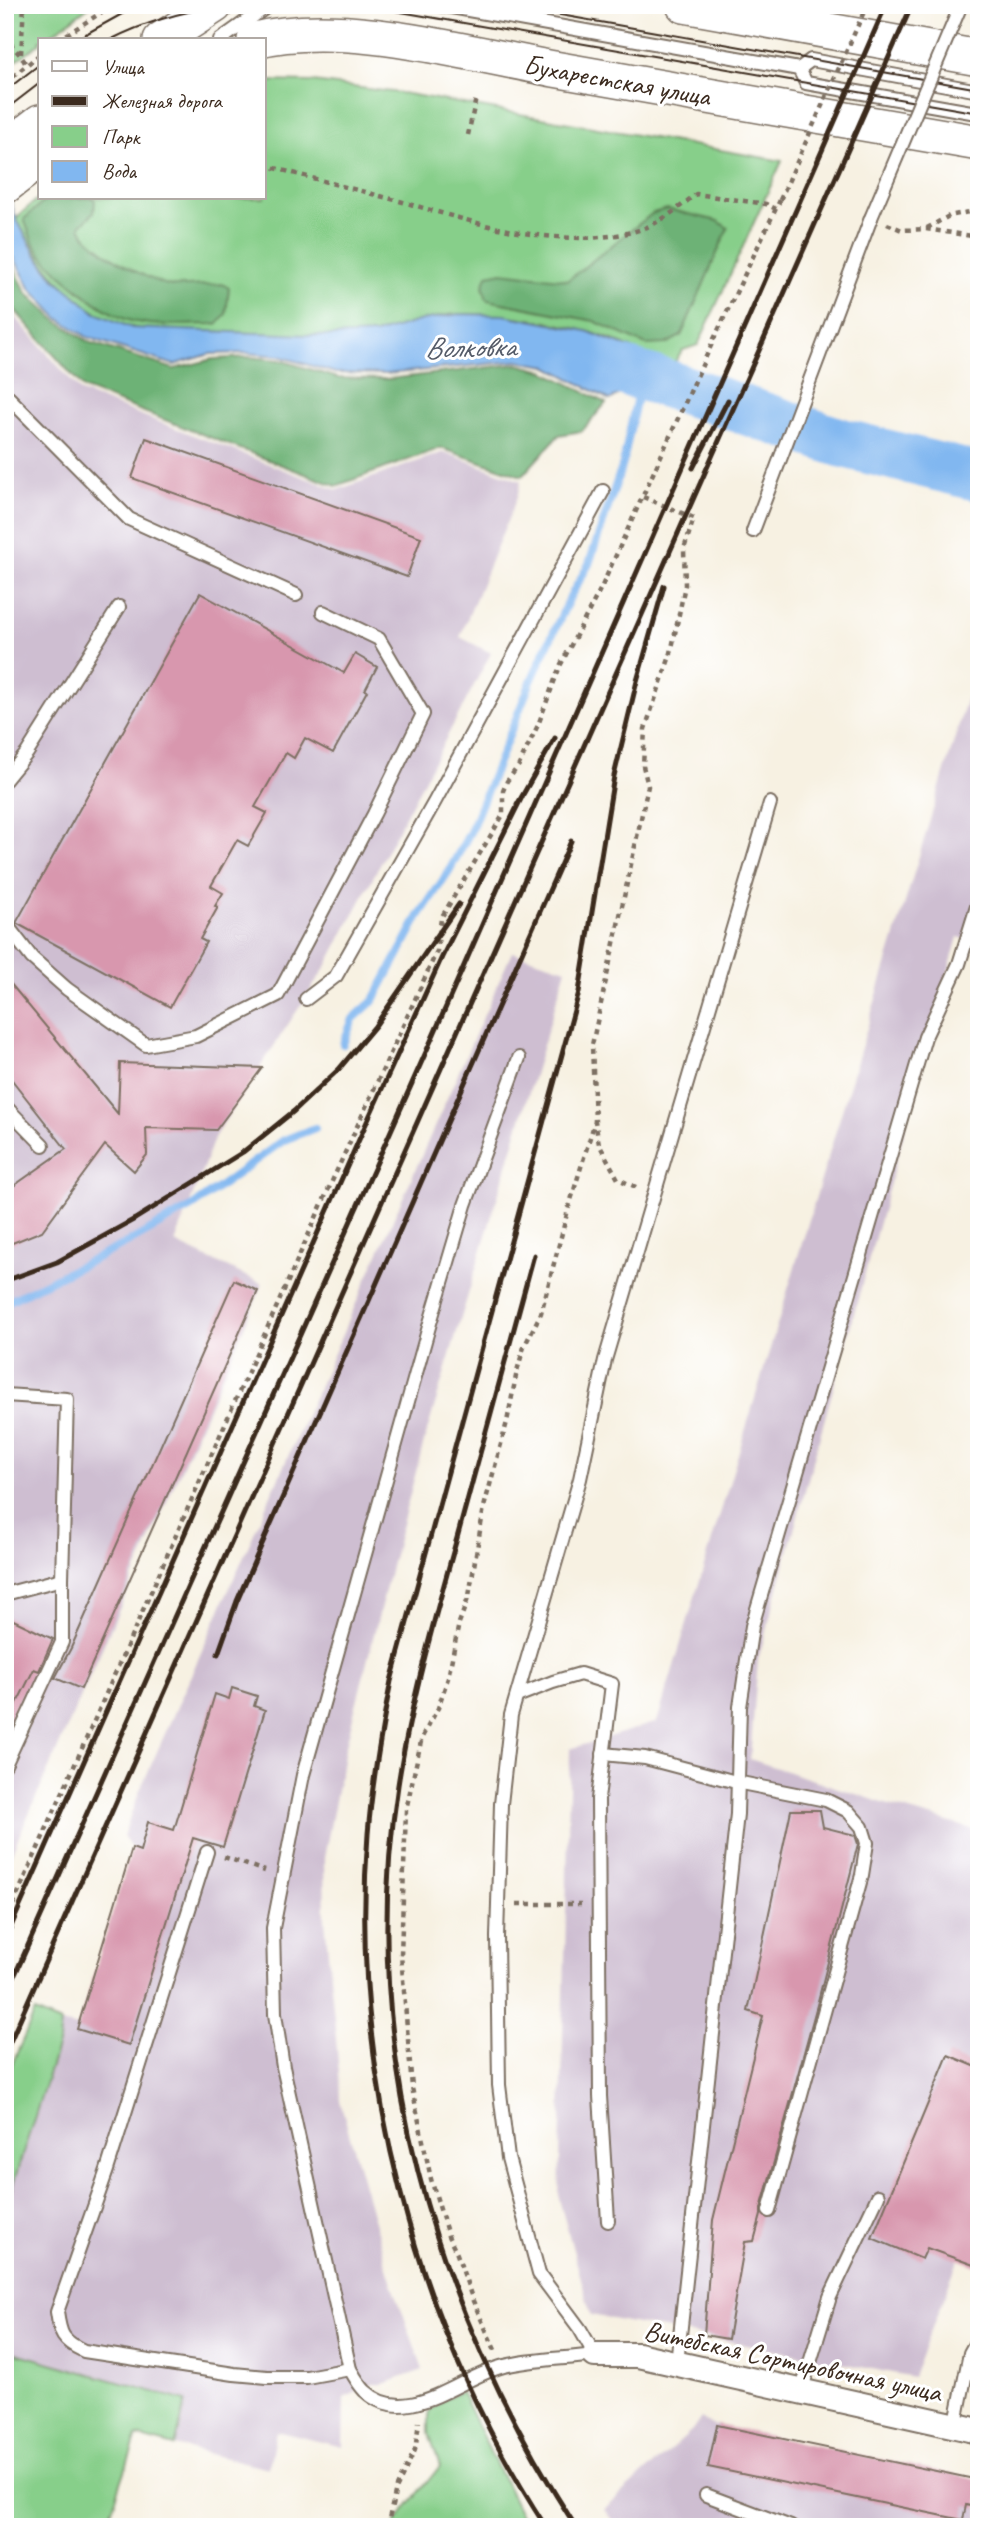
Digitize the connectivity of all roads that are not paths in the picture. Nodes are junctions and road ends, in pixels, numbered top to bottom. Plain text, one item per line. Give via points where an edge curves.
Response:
1 (215, 5) edge
2 (269, 5) edge
3 (286, 5) edge
4 (440, 5) edge
5 (684, 5) edge
6 (961, 5) edge
7 (174, 29) edge
8 (307, 34) junction
9 (223, 38) edge
10 (266, 39) edge
11 (979, 58) edge
12 (799, 69) junction
13 (979, 91) edge
14 (979, 110) edge
15 (38, 123) edge
16 (979, 143) edge
17 (5, 149) edge
18 (38, 161) edge
19 (5, 187) edge
20 (5, 394) edge
21 (603, 491) dead end
22 (753, 531) dead end
23 (296, 595) dead end
24 (118, 607) dead end
25 (323, 612) dead end
26 (5, 780) edge
27 (769, 803) dead end
28 (979, 900) edge
29 (5, 923) edge
30 (306, 999) dead end
31 (519, 1058) dead end
32 (5, 1106) edge
33 (43, 1145) dead end
34 (5, 1395) edge
35 (62, 1579) junction
36 (5, 1594) edge
37 (517, 1696) junction
38 (603, 1754) junction
39 (5, 1765) edge
40 (736, 1782) junction
41 (207, 1852) road end
42 (878, 2196) dead end
43 (768, 2211) dead end
44 (608, 2221) dead end
45 (979, 2337) edge
46 (595, 2355) junction
47 (677, 2363) junction
48 (350, 2369) junction
49 (802, 2392) junction
50 (967, 2429) edge
51 (706, 2495) dead end
52 (791, 2527) edge

1 - 7 main road
2 - 9 lane
3 - 8 main road
4 - 12 lane
5 - 11 main road
6 - 22 lane, bridge via 871,218
8 - 10 main road, Бухарестская улица
8 - 16 main road, Бухарестская улица via 453,49
12 - 13 lane via 811,60
12 - 14 lane via 806,83
15 - 17 main road
18 - 19 main road
20 - 23 lane via 129,519
21 - 30 lane via 336,976
24 - 26 lane via 27,753
25 - 29 lane via 379,639 423,714 278,995 196,1036 146,1045 67,989 32,958
27 - 37 lane via 605,1360 580,1479
28 - 40 lane via 959,964 925,1037 752,1626 740,1707
31 - 48 lane via 465,1205 430,1323 303,1774 273,1928 275,2014 283,2067
32 - 33 lane
34 - 35 lane via 67,1399
35 - 36 lane
35 - 39 lane via 62,1642
37 - 38 lane via 580,1674 612,1684
37 - 46 lane via 501,1804 499,2085 508,2158 539,2274
38 - 40 lane via 645,1759
38 - 44 lane via 598,1799 600,2096
40 - 43 lane via 825,1800 848,1811 862,1827 867,1843
40 - 47 lane via 737,1814
41 - 48 lane via 107,2170 57,2312 59,2331 69,2344 83,2351 234,2374 307,2377
42 - 49 lane via 830,2297
45 - 50 lane via 970,2353
46 - 47 street, Витебская Сортировочная улица via 638,2355
46 - 48 lane via 503,2366 424,2400 393,2405 364,2390
47 - 49 street, Витебская Сортировочная улица
49 - 50 street, Витебская Сортировочная улица
51 - 52 lane

